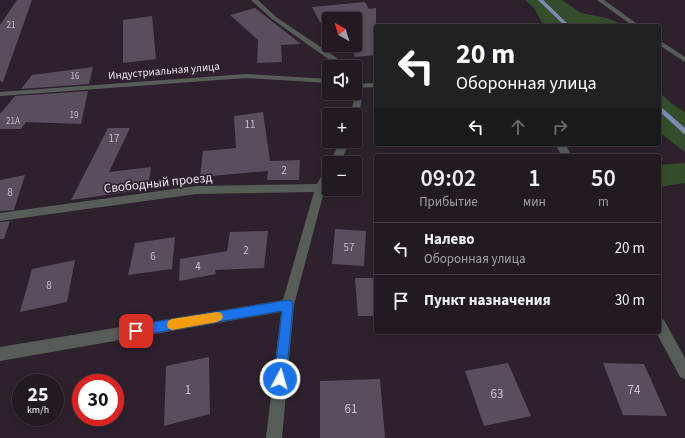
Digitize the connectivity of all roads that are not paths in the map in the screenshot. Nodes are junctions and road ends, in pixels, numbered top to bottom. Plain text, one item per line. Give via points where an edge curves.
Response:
1 (254, 0) edge
2 (600, 0) edge
3 (634, 24) edge
4 (661, 43) edge
5 (334, 60) edge
6 (685, 60) edge
7 (322, 81) edge
8 (374, 85) edge
9 (362, 86) edge
10 (0, 94) edge
11 (322, 184) edge
12 (320, 188) junction
13 (0, 216) edge
14 (288, 305) junction
15 (661, 328) edge
16 (0, 354) edge
17 (685, 372) edge
18 (274, 438) edge

1 - 5 street via 274,18
2 - 3 street
4 - 6 street
7 - 10 street, Индустриальная улица via 246,76
8 - 9 street
11 - 12 street
12 - 13 street, Свободный проезд via 196,190
12 - 14 street
14 - 16 street
14 - 18 street
15 - 17 street

